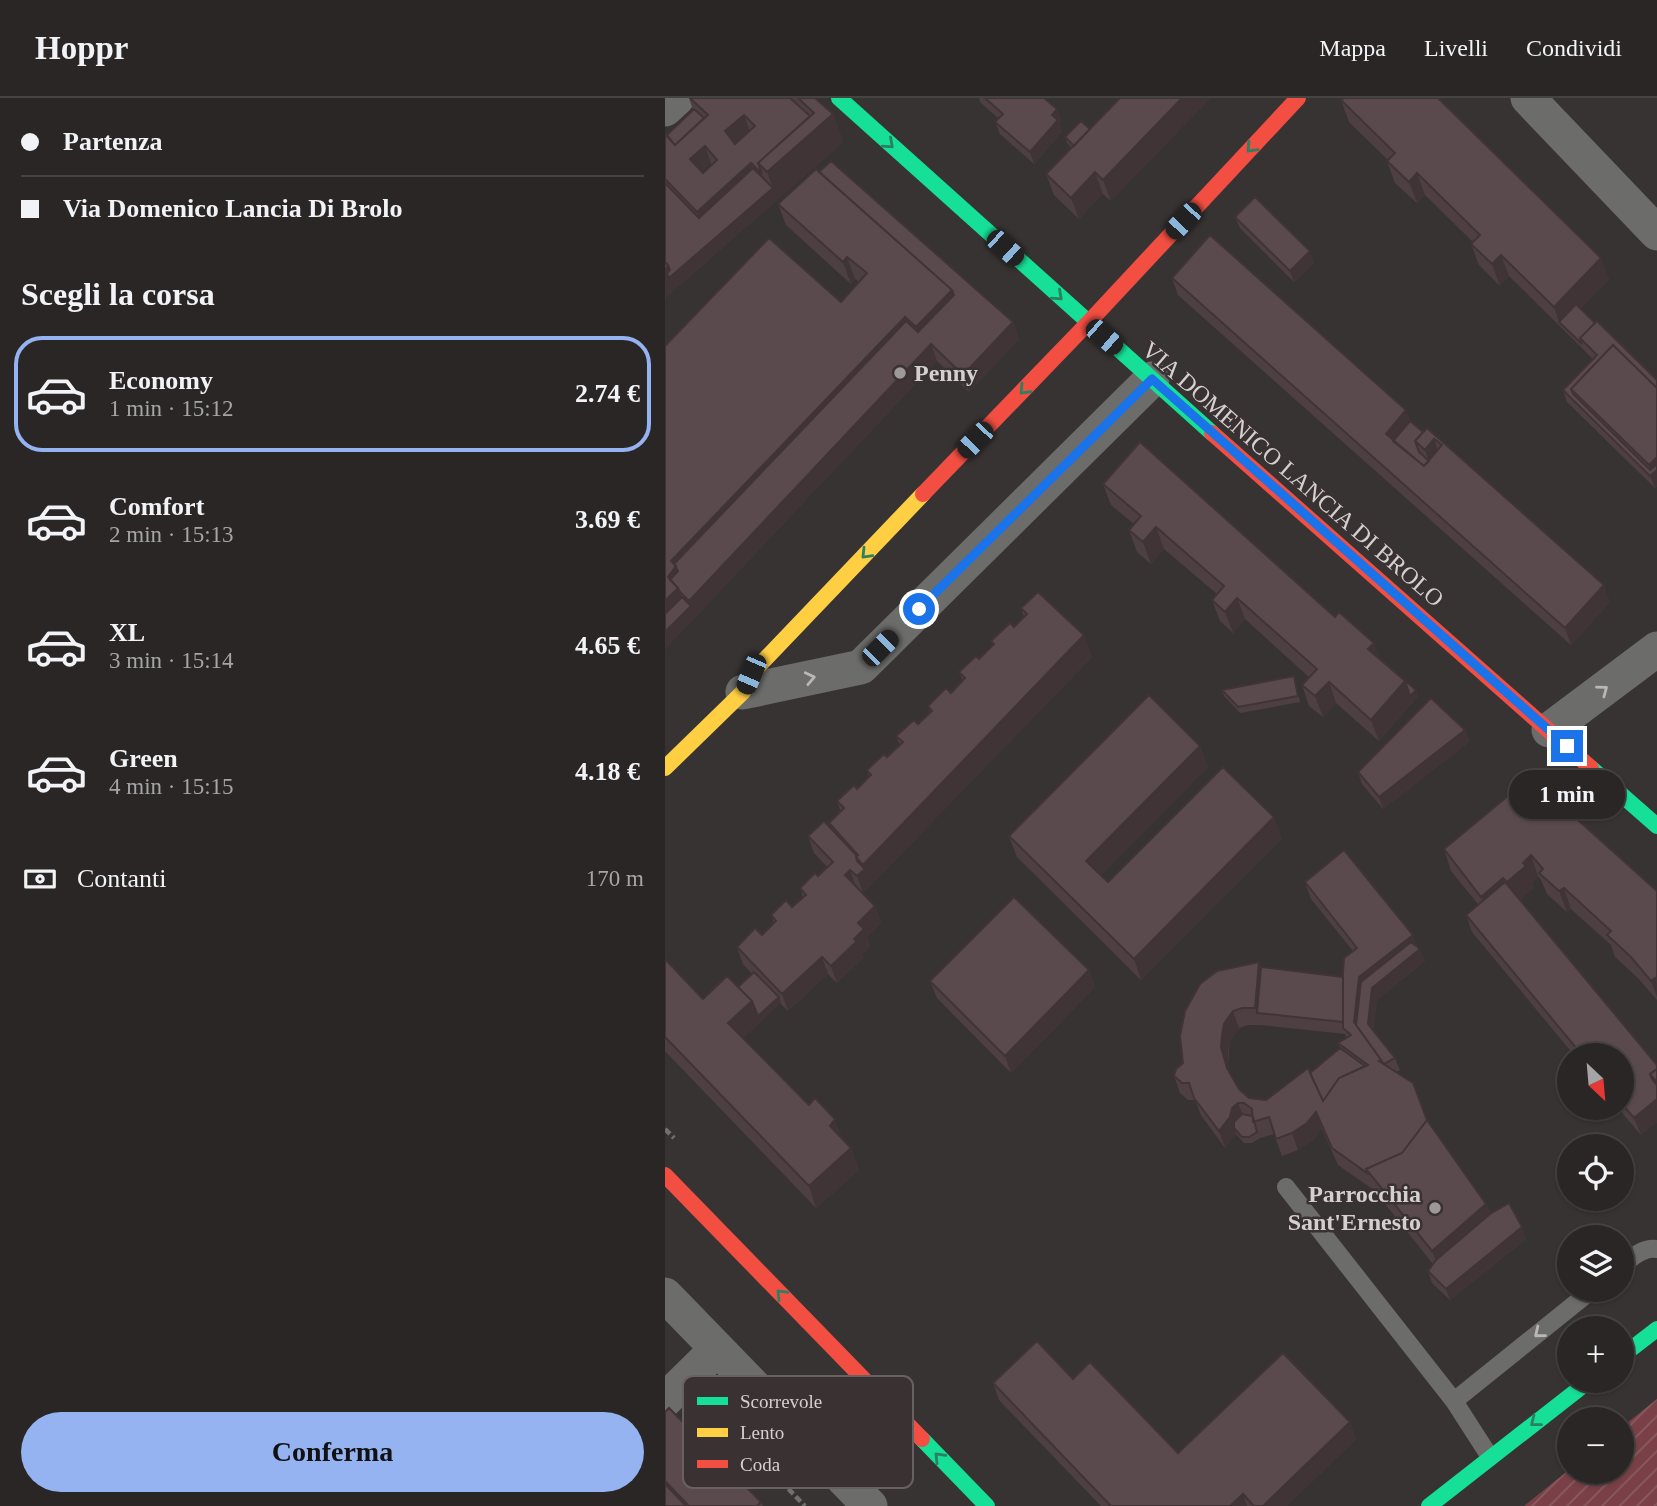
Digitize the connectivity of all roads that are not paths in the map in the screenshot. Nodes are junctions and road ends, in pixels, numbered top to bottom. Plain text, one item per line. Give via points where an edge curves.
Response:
1 (677, 98) edge
2 (839, 98) edge
3 (1298, 98) edge
4 (1528, 98) edge
5 (665, 109) edge
6 (1657, 233) edge
7 (1088, 323) junction
8 (1152, 379) junction
9 (1657, 649) edge
10 (743, 692) junction
11 (1549, 730) junction
12 (665, 768) edge
13 (1657, 826) edge
14 (665, 1175) edge
15 (1286, 1187) dead end
16 (1657, 1249) edge
17 (1634, 1255) edge
18 (665, 1295) edge
19 (1577, 1302) edge
20 (1657, 1329) edge
21 (1634, 1347) edge
22 (717, 1349) junction
23 (689, 1376) edge
24 (743, 1376) edge
25 (861, 1376) edge
26 (1574, 1393) edge
27 (1454, 1401) junction
28 (913, 1430) edge
29 (1490, 1457) junction
30 (852, 1488) edge
31 (870, 1506) edge
32 (987, 1506) edge
33 (1429, 1506) edge

1 - 5 street
2 -> 7 street, VIA DOMENICO LANCIA DI BROLO
3 -> 7 street
4 - 6 street
7 - 8 street, VIA DOMENICO LANCIA DI BROLO
7 -> 10 street via 751,674
10 -> 8 street via 861,667
8 - 11 street, VIA DOMENICO LANCIA DI BROLO
11 -> 9 street
10 - 12 street
11 - 13 street, VIA DOMENICO LANCIA DI BROLO
25 -> 14 street
15 - 27 lane
16 - 17 lane
18 - 22 street
19 -> 27 lane
20 - 21 street
22 - 23 street
22 - 24 street
26 -> 29 street
27 - 29 lane
32 -> 28 street
29 - 33 street
30 - 31 street

